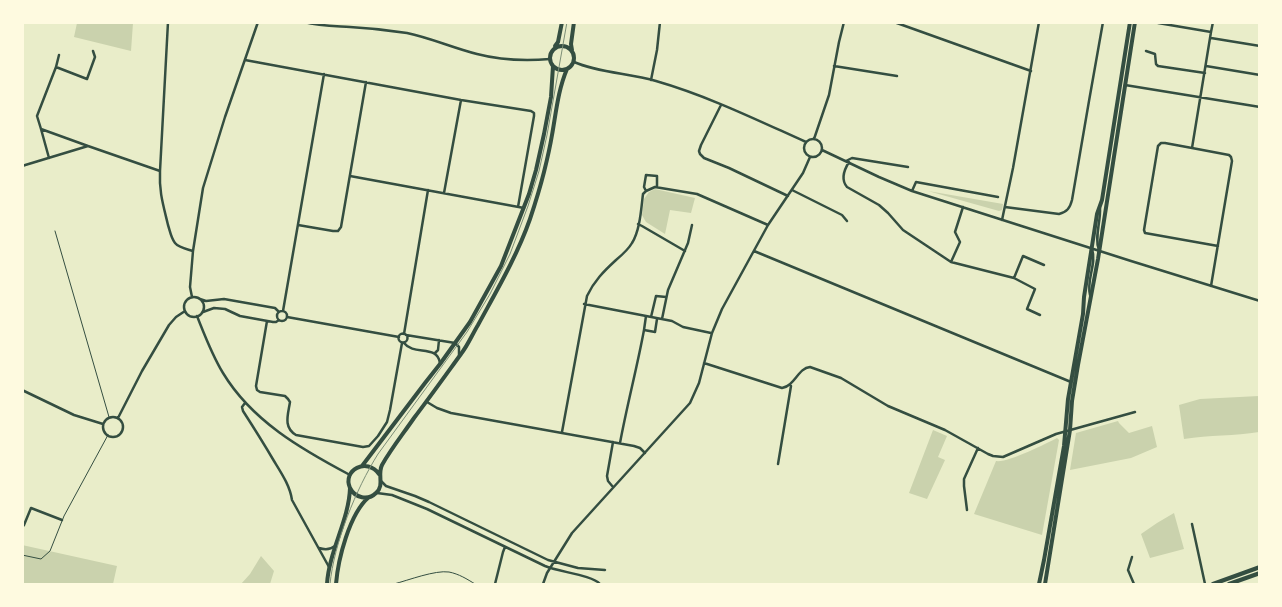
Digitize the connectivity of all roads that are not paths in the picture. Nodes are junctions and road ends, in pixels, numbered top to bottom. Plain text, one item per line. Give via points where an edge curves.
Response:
1 (168, 22) edge
2 (258, 22) edge
3 (304, 22) edge
4 (562, 22) edge
5 (574, 22) edge
6 (844, 22) edge
7 (894, 22) edge
8 (1039, 22) edge
9 (1103, 22) edge
10 (1130, 22) edge
11 (1135, 22) edge
12 (1213, 22) edge
13 (660, 23) edge
14 (1158, 23) edge
15 (334, 24) edge
16 (1212, 32) junction
17 (1210, 38) junction
18 (1260, 46) edge
19 (554, 48) junction
20 (572, 50) junction
21 (93, 51) dead end
22 (1146, 51) dead end
23 (59, 55) dead end
24 (550, 59) junction
25 (246, 60) junction
26 (574, 62) junction
27 (553, 66) junction
28 (834, 66) junction
29 (1206, 66) junction
30 (56, 67) junction
31 (567, 69) junction
32 (1031, 71) junction
33 (324, 74) junction
34 (1205, 74) junction
35 (1260, 75) edge
36 (897, 76) dead end
37 (651, 80) junction
38 (366, 82) junction
39 (1125, 85) junction
40 (1201, 97) junction
41 (461, 100) junction
42 (721, 105) junction
43 (1260, 107) edge
44 (41, 128) junction
45 (814, 139) junction
46 (806, 142) junction
47 (88, 146) junction
48 (1192, 148) junction
49 (822, 150) junction
50 (810, 157) junction
51 (50, 158) junction
52 (847, 161) junction
53 (22, 166) edge
54 (908, 168) dead end
55 (160, 171) junction
56 (350, 176) junction
57 (657, 187) junction
58 (428, 190) junction
59 (792, 190) junction
60 (912, 190) junction
61 (646, 191) junction
62 (444, 193) junction
63 (788, 196) junction
64 (998, 196) dead end
65 (1005, 206) junction
66 (518, 207) junction
67 (963, 207) junction
68 (524, 208) junction
69 (1100, 208) junction
70 (1002, 220) junction
71 (847, 221) dead end
72 (638, 224) junction
73 (692, 225) dead end
74 (768, 225) junction
75 (298, 226) junction
76 (55, 231) dead end
77 (1218, 246) junction
78 (1092, 248) junction
79 (1099, 250) junction
80 (193, 251) junction
81 (685, 251) junction
82 (754, 251) junction
83 (951, 262) junction
84 (1044, 265) dead end
85 (1014, 278) junction
86 (1211, 286) junction
87 (192, 297) junction
88 (666, 297) junction
89 (1091, 297) junction
90 (200, 299) junction
91 (1260, 301) edge
92 (584, 304) junction
93 (185, 312) junction
94 (203, 312) junction
95 (281, 312) junction
96 (1040, 315) dead end
97 (198, 316) junction
98 (646, 316) junction
99 (287, 317) junction
100 (651, 317) junction
101 (657, 319) junction
102 (279, 320) junction
103 (662, 320) junction
104 (267, 321) junction
105 (644, 330) junction
106 (405, 334) junction
107 (712, 334) junction
108 (398, 337) junction
109 (440, 340) junction
110 (403, 343) junction
111 (455, 343) junction
112 (435, 353) junction
113 (459, 358) junction
114 (704, 363) junction
115 (440, 364) junction
116 (1073, 383) junction
117 (791, 384) junction
118 (22, 390) edge
119 (426, 401) junction
120 (245, 403) junction
121 (1135, 412) dead end
122 (109, 417) junction
123 (118, 418) junction
124 (103, 424) junction
125 (1068, 431) junction
126 (562, 432) junction
127 (108, 435) junction
128 (613, 442) junction
129 (620, 443) junction
130 (978, 448) junction
131 (645, 453) junction
132 (778, 464) dead end
133 (362, 466) junction
134 (379, 474) junction
135 (350, 475) junction
136 (381, 481) junction
137 (614, 487) junction
138 (350, 488) junction
139 (376, 493) junction
140 (369, 497) junction
141 (967, 510) dead end
142 (62, 520) junction
143 (1192, 524) dead end
144 (22, 527) edge
145 (335, 546) junction
146 (318, 547) junction
147 (505, 547) junction
148 (22, 555) edge
149 (1132, 557) dead end
150 (554, 562) junction
151 (1260, 567) edge
152 (550, 568) junction
153 (329, 569) junction
154 (605, 570) dead end
155 (1260, 573) edge
156 (327, 584) edge
157 (336, 584) edge
158 (394, 584) edge
159 (475, 584) edge
160 (495, 584) edge
161 (543, 584) edge
162 (600, 584) edge
163 (1039, 584) edge
164 (1045, 584) edge
165 (1134, 584) edge
166 (1205, 584) edge
167 (1212, 584) edge
168 (1229, 584) edge

1 - 55 street
2 - 25 street
3 - 15 street
4 - 19 street
5 - 20 street
6 - 28 street
7 - 32 street
8 - 32 street
9 - 65 street via 1069,208 1059,214
10 - 69 street
11 - 39 street
12 - 16 street
13 - 37 street
14 - 16 street
15 - 24 street via 408,34 492,57
16 - 17 street
17 - 18 street
17 - 29 street
19 - 20 street via 564,45
19 - 24 street
20 - 26 street
21 - 30 street via 95,57 87,79
22 - 34 street via 1155,54 1158,66
23 - 30 street
24 - 27 street
25 - 33 street
25 - 80 street via 203,188
26 - 31 street
26 - 37 street
27 - 31 street
27 - 68 street via 544,134
28 - 36 street
28 - 45 street via 829,95
29 - 34 street
29 - 35 street
30 - 44 street via 37,116
31 - 113 street via 530,221 502,282
32 - 65 street
33 - 38 street
33 - 75 street
34 - 40 street
37 - 42 street
38 - 41 street
38 - 56 street
39 - 40 street
39 - 79 street
40 - 43 street
40 - 48 street
41 - 62 street
41 - 66 street via 534,113
42 - 46 street
42 - 63 street via 700,154
44 - 47 street
44 - 51 street
45 - 46 street
45 - 49 street
46 - 50 street via 804,151
47 - 51 street
47 - 55 street
48 - 77 street via 1226,154 1232,159
48 - 77 street via 1165,143 1158,146 1144,230 1145,233
49 - 50 street via 816,157
49 - 52 street
50 - 59 street
51 - 53 street
52 - 54 street via 852,158
52 - 60 street
52 - 83 street via 844,178 847,187 879,204 903,230
55 - 80 street via 161,196 172,236 178,246
56 - 58 street
56 - 75 street via 338,231
57 - 61 street
57 - 61 street via 657,176 646,175
57 - 74 street via 697,194
58 - 62 street
58 - 106 street
59 - 63 street
59 - 71 street via 842,215
60 - 64 street via 916,182
60 - 67 street
61 - 72 street
62 - 66 street
63 - 74 street
65 - 70 street
66 - 68 street
67 - 70 street
67 - 83 street via 955,232 960,242
68 - 111 street via 502,266
69 - 78 street
69 - 79 street
70 - 78 street
72 - 81 street
72 - 92 street via 633,242 594,281
73 - 81 street
74 - 82 street
75 - 95 street
76 - 122 lane
77 - 86 street
78 - 79 street
78 - 89 street via 1094,258 1088,289
78 - 116 street
79 - 86 street
79 - 89 street
80 - 87 street
81 - 88 street
82 - 107 street
82 - 116 street
83 - 85 street
84 - 85 street via 1023,256
85 - 96 street via 1035,289 1027,309
86 - 91 street
87 - 90 street
87 - 93 street via 186,300
88 - 100 street via 655,298
88 - 103 street
89 - 116 street
90 - 94 street via 204,304
90 - 95 street via 224,299 275,308
92 - 98 street
92 - 126 street
93 - 97 street via 189,316
93 - 123 street via 169,325
94 - 97 street
94 - 104 street via 225,309 240,316
95 - 99 street
95 - 102 street via 277,317
97 - 120 street via 214,358
98 - 100 street
98 - 105 street
99 - 102 street via 284,321
99 - 108 street
100 - 101 street
101 - 103 street
101 - 105 street via 654,332
102 - 104 street
103 - 107 street
104 - 110 street via 257,390 288,398 286,424 296,435 363,447 369,446 387,422
105 - 129 street
106 - 108 street
106 - 109 street
106 - 110 street via 408,339
107 - 114 street
108 - 110 street
109 - 111 street
109 - 112 street
110 - 112 street via 409,348
111 - 113 street via 460,350
111 - 115 street
112 - 115 street
113 - 119 street
114 - 117 street via 779,387
114 - 131 street via 690,403
115 - 133 street
116 - 125 street
117 - 130 street via 807,367 841,378 888,406
117 - 132 street
118 - 124 street via 74,415
119 - 126 street via 451,413
119 - 134 street via 391,450
120 - 135 street via 288,438
120 - 146 street via 243,411 286,481 292,500
121 - 125 street
122 - 123 street
122 - 124 street
123 - 127 street via 123,425 122,431 116,436
124 - 127 street via 103,431
125 - 130 street via 1003,457
125 - 163 street
125 - 164 street
126 - 128 street
127 - 142 lane
128 - 129 street
128 - 137 street via 607,476
129 - 131 street via 640,448
130 - 141 street via 964,479
131 - 137 street
133 - 134 street
133 - 135 street
134 - 136 street
135 - 138 street
136 - 139 street
136 - 150 street
137 - 150 street via 572,533
138 - 140 street via 356,495
138 - 145 street
139 - 140 street
139 - 147 street via 412,502
140 - 157 street via 346,536
142 - 144 street via 31,508
142 - 148 lane via 50,551 42,559
143 - 166 street
145 - 146 street via 329,549
145 - 153 street
146 - 153 street
147 - 152 street
147 - 160 street
149 - 165 street via 1128,570
150 - 152 street
150 - 154 street
151 - 167 main road
152 - 161 street
152 - 162 street via 594,579
153 - 156 street
155 - 168 main road
158 - 159 lane via 450,572

